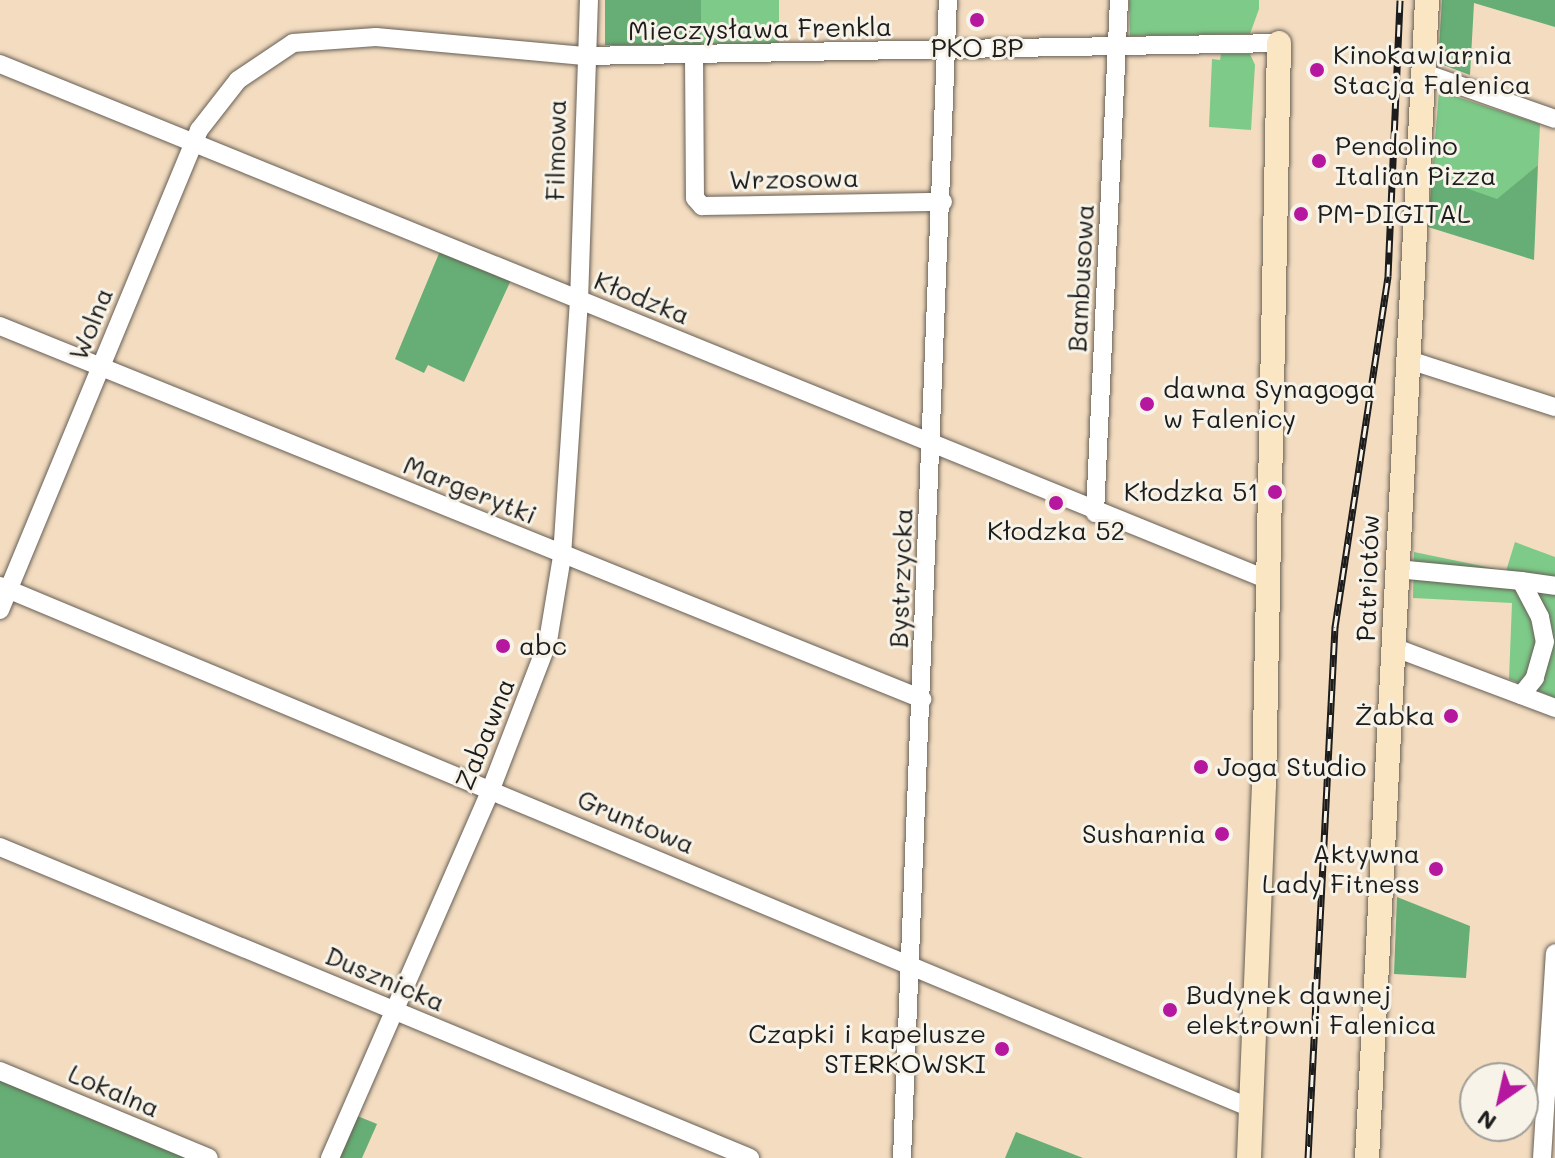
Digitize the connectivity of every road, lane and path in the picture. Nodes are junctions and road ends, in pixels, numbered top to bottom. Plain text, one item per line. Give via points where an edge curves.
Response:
1 (589, 0) edge
2 (948, 0) edge
3 (1119, 0) edge
4 (1427, 0) edge
5 (1279, 43) joint
6 (1118, 45) junction
7 (949, 52) junction
8 (584, 56) junction
9 (694, 56) junction
10 (0, 64) edge
11 (250, 70) joint
12 (1424, 73) junction
13 (1555, 119) edge
14 (193, 143) junction
15 (943, 202) junction
16 (579, 301) junction
17 (0, 326) edge
18 (1406, 359) junction
19 (101, 369) junction
20 (1555, 407) edge
21 (933, 444) junction
22 (1095, 513) junction
23 (562, 556) junction
24 (1397, 569) junction
25 (1266, 579) junction
26 (1521, 581) junction
27 (1555, 586) edge
28 (4, 588) edge
29 (0, 610) edge
30 (1393, 647) junction
31 (1521, 695) junction
32 (922, 699) junction
33 (1555, 708) edge
34 (491, 789) junction
35 (0, 847) edge
36 (1555, 953) edge
37 (911, 965) junction
38 (392, 1010) junction
39 (0, 1071) edge
40 (1251, 1108) junction
41 (209, 1158) edge
42 (330, 1158) edge
43 (750, 1158) edge
44 (902, 1158) edge
45 (1249, 1158) edge
46 (1369, 1158) edge
47 (1542, 1158) edge

1 - 8 street, Filmowa
2 - 7 street, Bystrzycka
3 - 6 street, Bambusowa
4 - 12 main road, Patriotów
5 - 6 street, Mieczysława Frenkla
5 - 25 main road
6 - 7 street, Mieczysława Frenkla
6 - 22 street, Bambusowa
7 - 9 street, Mieczysława Frenkla
7 - 15 street, Bystrzycka
8 - 9 street, Mieczysława Frenkla
8 - 11 street, Mieczysława Frenkla via 346,37 293,43
8 - 16 street, Filmowa
9 - 15 street, Wrzosowa via 695,198 702,206
10 - 14 street, Kłodzka
11 - 14 street, Wolna via 215,105
12 - 13 street
12 - 18 main road, Patriotów
14 - 16 street, Kłodzka
14 - 19 street, Wolna
15 - 21 street, Bystrzycka
16 - 21 street, Kłodzka
16 - 23 street, Zabawna
17 - 19 street, Margerytki
18 - 20 street
18 - 24 main road, Patriotów
19 - 23 street, Margerytki
19 - 28 street, Wolna
21 - 22 street, Kłodzka
21 - 32 street, Bystrzycka
22 - 25 street, Kłodzka
23 - 32 street, Margerytki
23 - 34 street, Zabawna via 545,654
24 - 26 street
24 - 30 main road, Patriotów
25 - 40 main road
26 - 27 street
26 - 31 street via 1540,617 1545,642 1535,678
28 - 29 street, Wolna
28 - 34 street, Gruntowa
30 - 31 street
30 - 46 main road, Patriotów
31 - 33 street
32 - 37 street, Bystrzycka
34 - 37 street, Gruntowa
34 - 38 street, Zabawna
35 - 38 street, Dusznicka
36 - 47 street
37 - 40 street, Gruntowa
37 - 44 street, Bystrzycka
38 - 42 street, Zabawna
38 - 43 street, Dusznicka
39 - 41 street, Lokalna
40 - 45 main road

